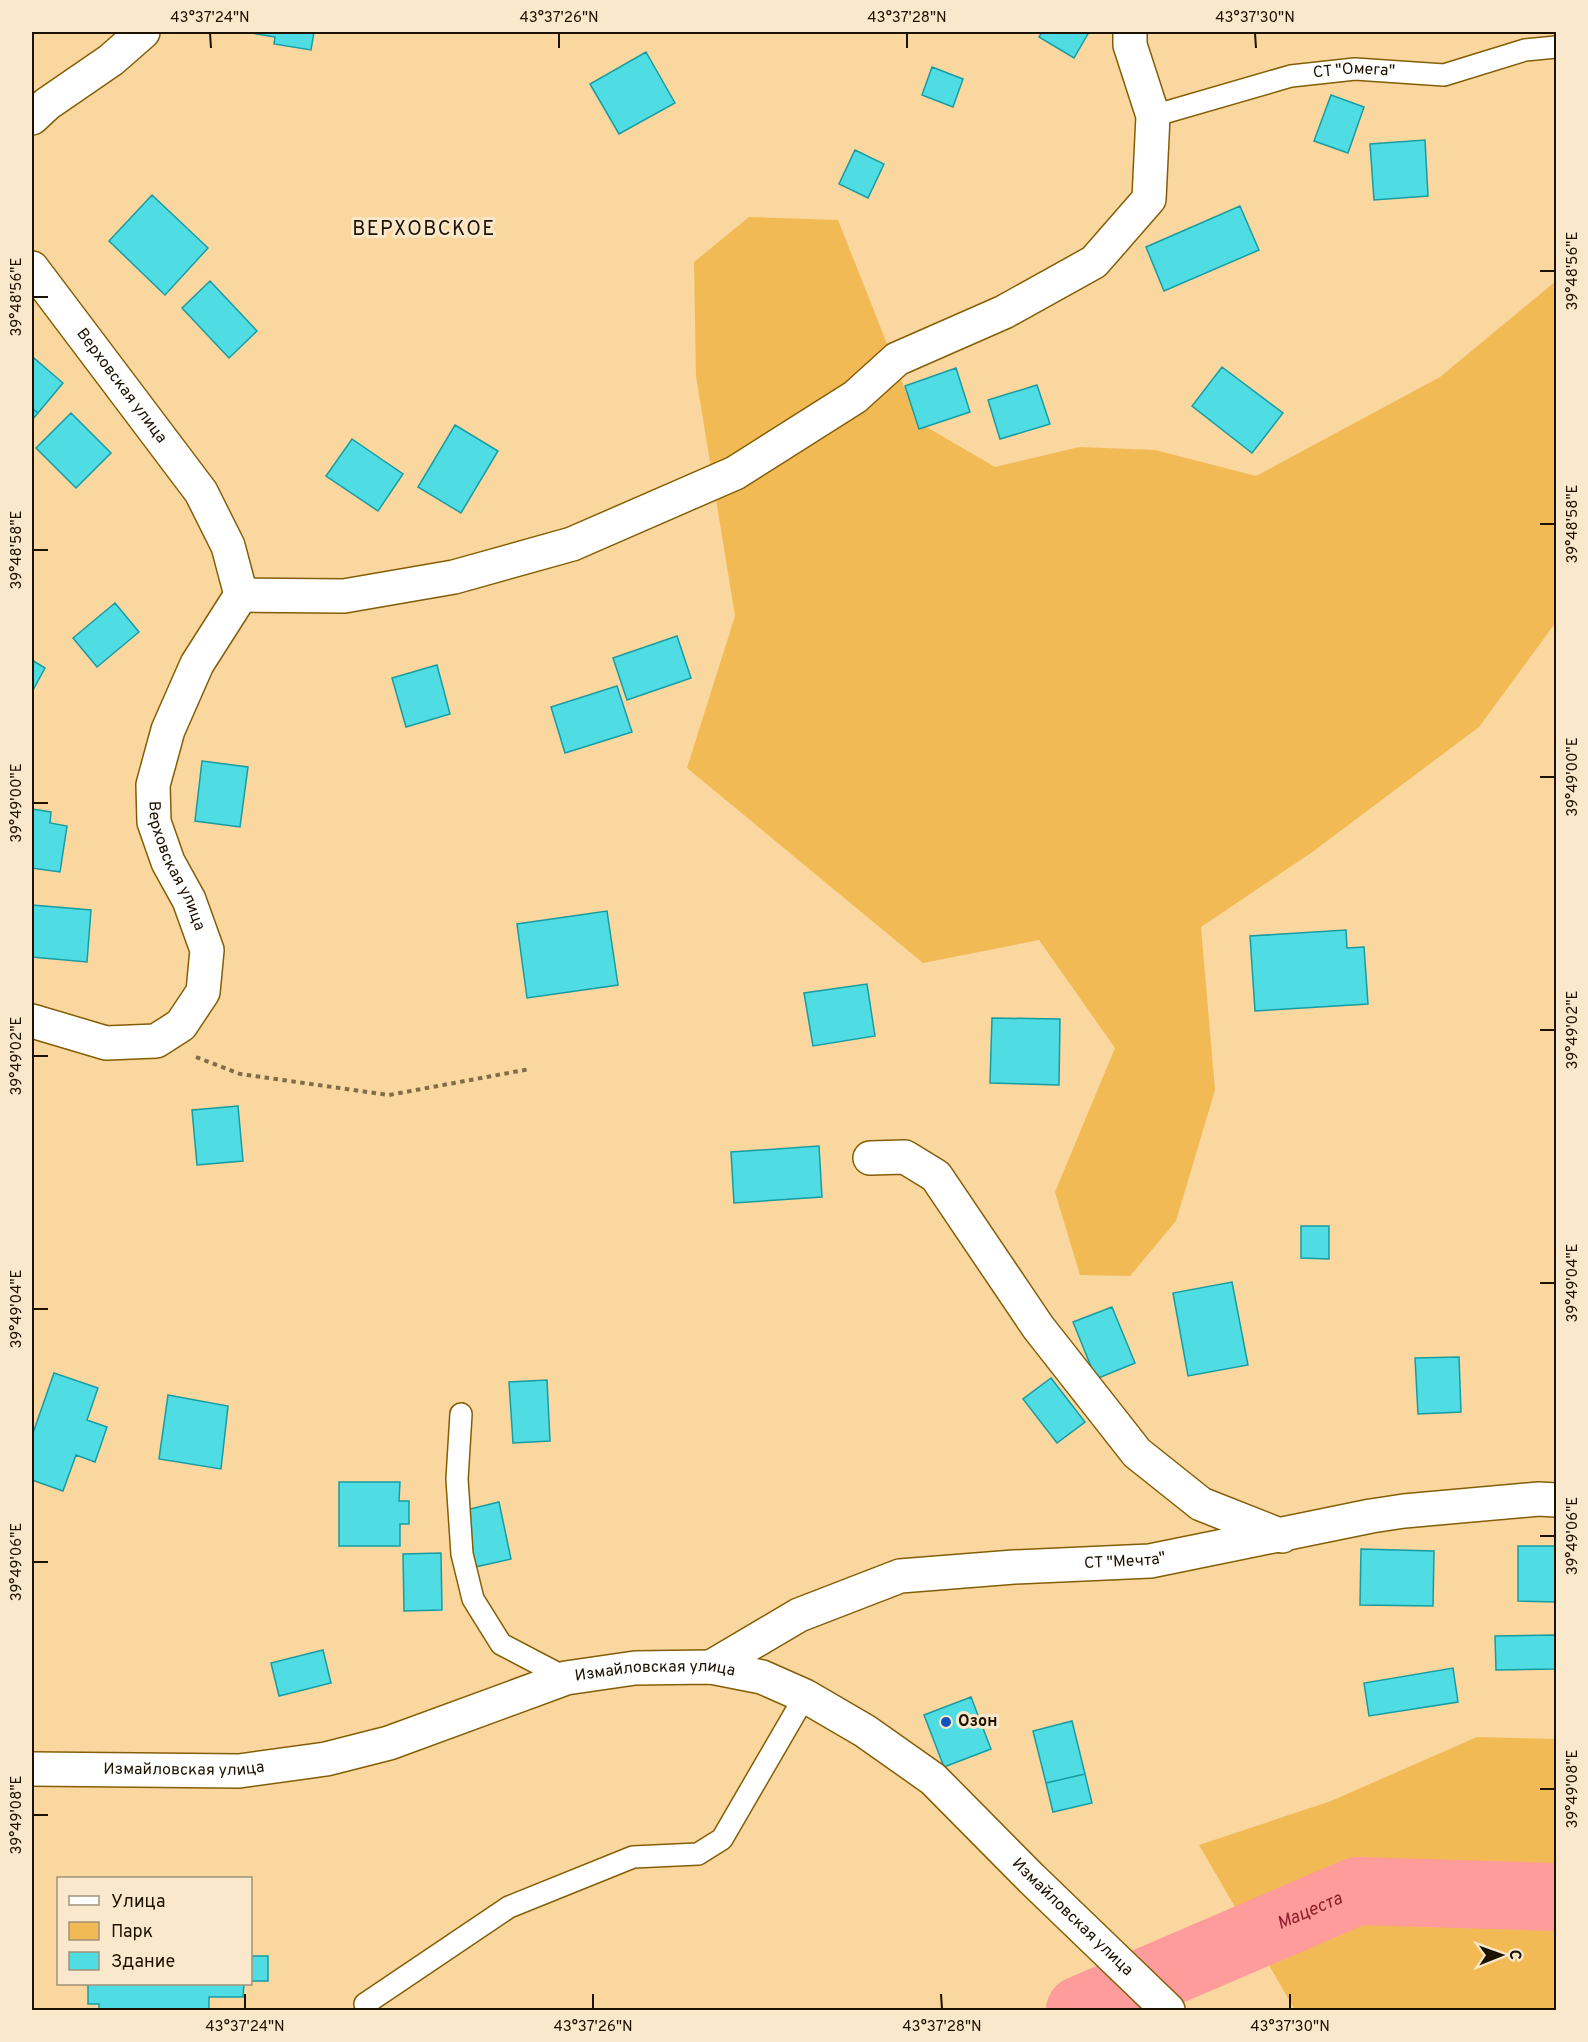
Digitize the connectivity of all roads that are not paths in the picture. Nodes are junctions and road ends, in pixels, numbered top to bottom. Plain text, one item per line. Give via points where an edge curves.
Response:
1 (142, 32) edge
2 (1130, 32) edge
3 (1557, 46) edge
4 (1153, 116) junction
5 (32, 118) edge
6 (32, 268) edge
7 (241, 595) junction
8 (32, 1021) edge
9 (870, 1158) dead end
10 (461, 1414) dead end
11 (1551, 1498) edge
12 (1282, 1536) junction
13 (711, 1667) junction
14 (566, 1678) junction
15 (805, 1696) junction
16 (32, 1769) edge
17 (365, 2004) dead end
18 (1168, 2010) edge

1 - 5 street
2 - 4 street via 1130,45
3 - 4 lane, СТ "Омега" via 1525,50 1443,75 1355,69 1291,76
4 - 7 street via 1149,199 1094,262 1004,312 897,359 855,397 735,473 572,544 454,577 344,596
6 - 7 street, Верховская улица via 201,492 228,546
7 - 8 street, Верховская улица via 197,664 168,730 153,785 154,822 207,951 203,992 181,1025 156,1041 106,1043
9 - 12 street via 905,1157 936,1176 1038,1327 1137,1453 1201,1504
10 - 14 lane via 457,1479 462,1554 473,1599 501,1644
11 - 12 street, СТ "Мечта" via 1404,1511
12 - 13 street, СТ "Мечта" via 1150,1561 900,1576 799,1615
13 - 14 street, Измайловская улица via 635,1668
13 - 15 street, Измайловская улица via 762,1677
14 - 16 street, Измайловская улица via 389,1743 326,1759 239,1771
15 - 17 lane via 722,1839 698,1854 633,1857 509,1907
15 - 18 street, Измайловская улица via 865,1731 933,1779

